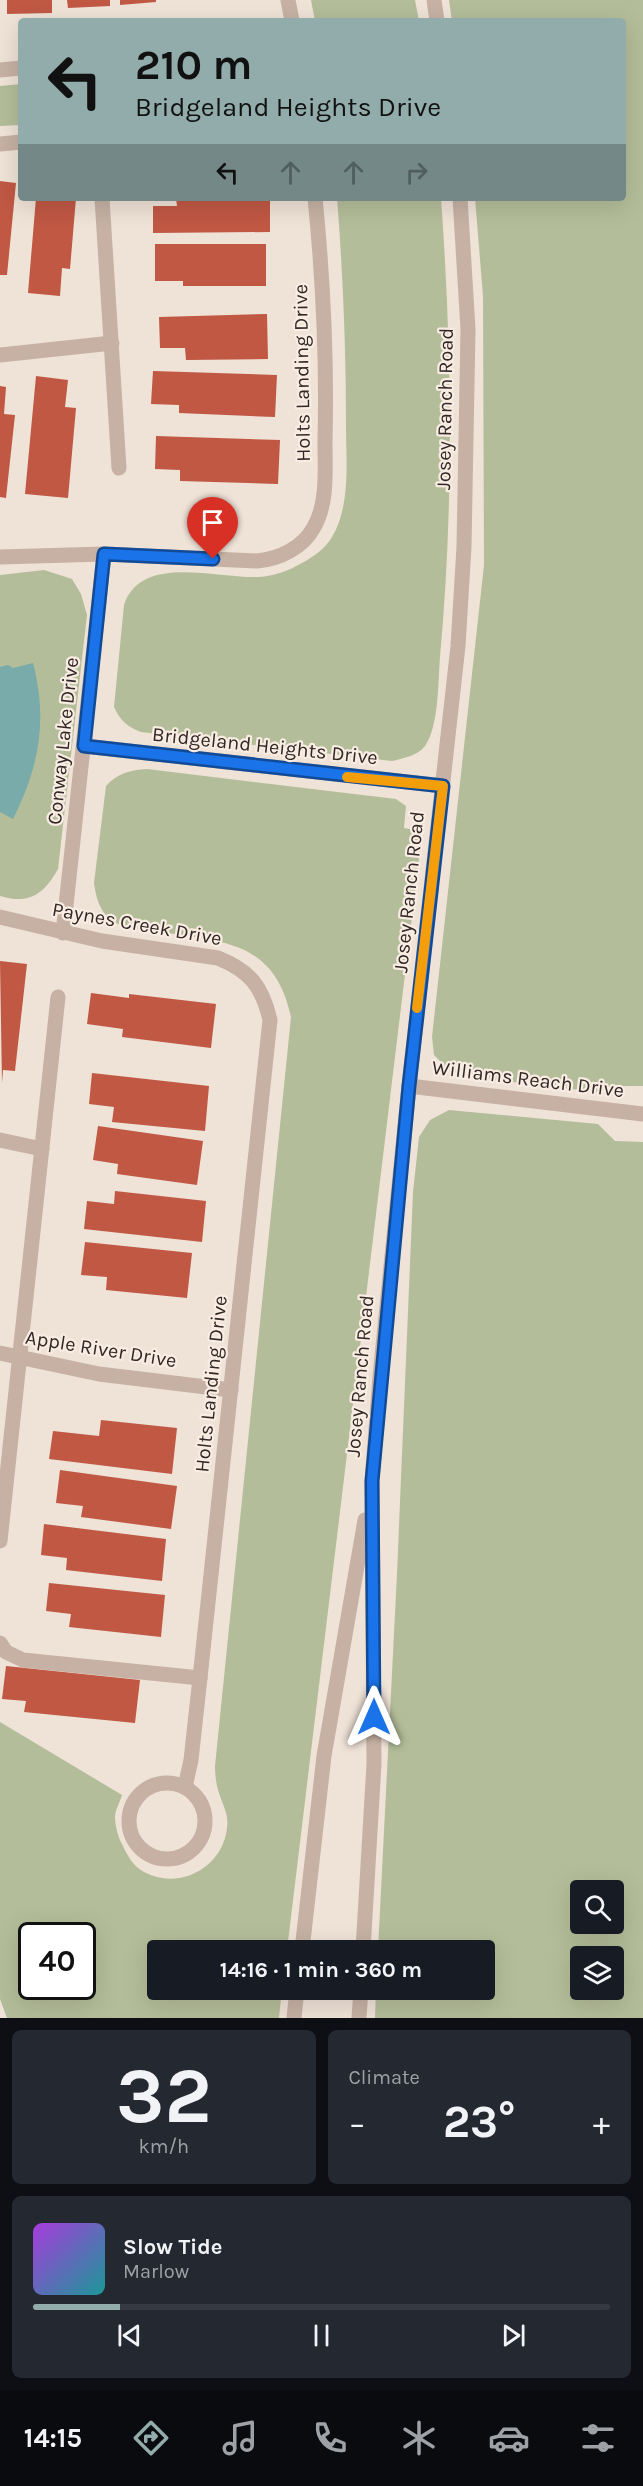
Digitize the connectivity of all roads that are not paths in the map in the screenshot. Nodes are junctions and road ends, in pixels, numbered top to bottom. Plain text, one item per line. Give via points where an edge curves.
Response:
1 (288, 0) edge
2 (434, 0) edge
3 (291, 18) edge
4 (437, 18) edge
5 (18, 69) edge
6 (0, 70) edge
7 (18, 142) edge
8 (0, 144) edge
9 (102, 201) edge
10 (315, 201) edge
11 (460, 201) edge
12 (112, 343) junction
13 (0, 355) edge
14 (119, 468) dead end
15 (104, 554) junction
16 (0, 557) edge
17 (84, 746) junction
18 (443, 786) junction
19 (0, 917) edge
20 (63, 933) junction
21 (259, 987) joint
22 (58, 998) dead end
23 (409, 1086) junction
24 (643, 1114) edge
25 (0, 1140) edge
26 (42, 1149) junction
27 (0, 1353) edge
28 (21, 1359) junction
29 (231, 1390) junction
30 (372, 1481) junction
31 (0, 1541) edge
32 (0, 1643) edge
33 (200, 1678) junction
34 (185, 1787) junction
35 (303, 1940) edge
36 (364, 1940) edge
37 (296, 2000) edge
38 (360, 2000) edge
39 (294, 2018) edge
40 (359, 2018) edge

1 - 3 street
2 - 4 street
5 - 6 street
7 - 8 street
9 - 12 street
10 - 15 street, Holts Landing Drive via 326,399 324,489 314,527 302,542 274,559
11 - 18 street, Josey Ranch Road via 468,329 464,547
12 - 13 street
12 - 14 street
15 - 16 street
15 - 17 street, Conway Lake Drive
17 - 18 street, Bridgeland Heights Drive
17 - 20 street, Conway Lake Drive
18 - 23 street, Josey Ranch Road
19 - 20 street, Paynes Creek Drive
20 - 21 street, Paynes Creek Drive via 218,958 235,964
21 - 29 street, Holts Landing Drive via 270,1034
22 - 26 street
23 - 24 street, Williams Reach Drive
23 - 30 street, Josey Ranch Road
25 - 26 street
26 - 28 street
27 - 28 street, Apple River Drive
28 - 29 street, Apple River Drive via 99,1374
28 - 31 street
29 - 33 street, Holts Landing Drive
30 - 35 street, Josey Ranch Road via 324,1756
30 - 36 street, Josey Ranch Road via 374,1764
32 - 33 street via 6,1652 23,1660
33 - 34 street, Holts Landing Drive
34 - 34 street via 202,1805 206,1818 199,1843 179,1858 153,1857 135,1842 130,1830 132,1805 149,1787 161,1783
37 - 39 street
38 - 40 street

